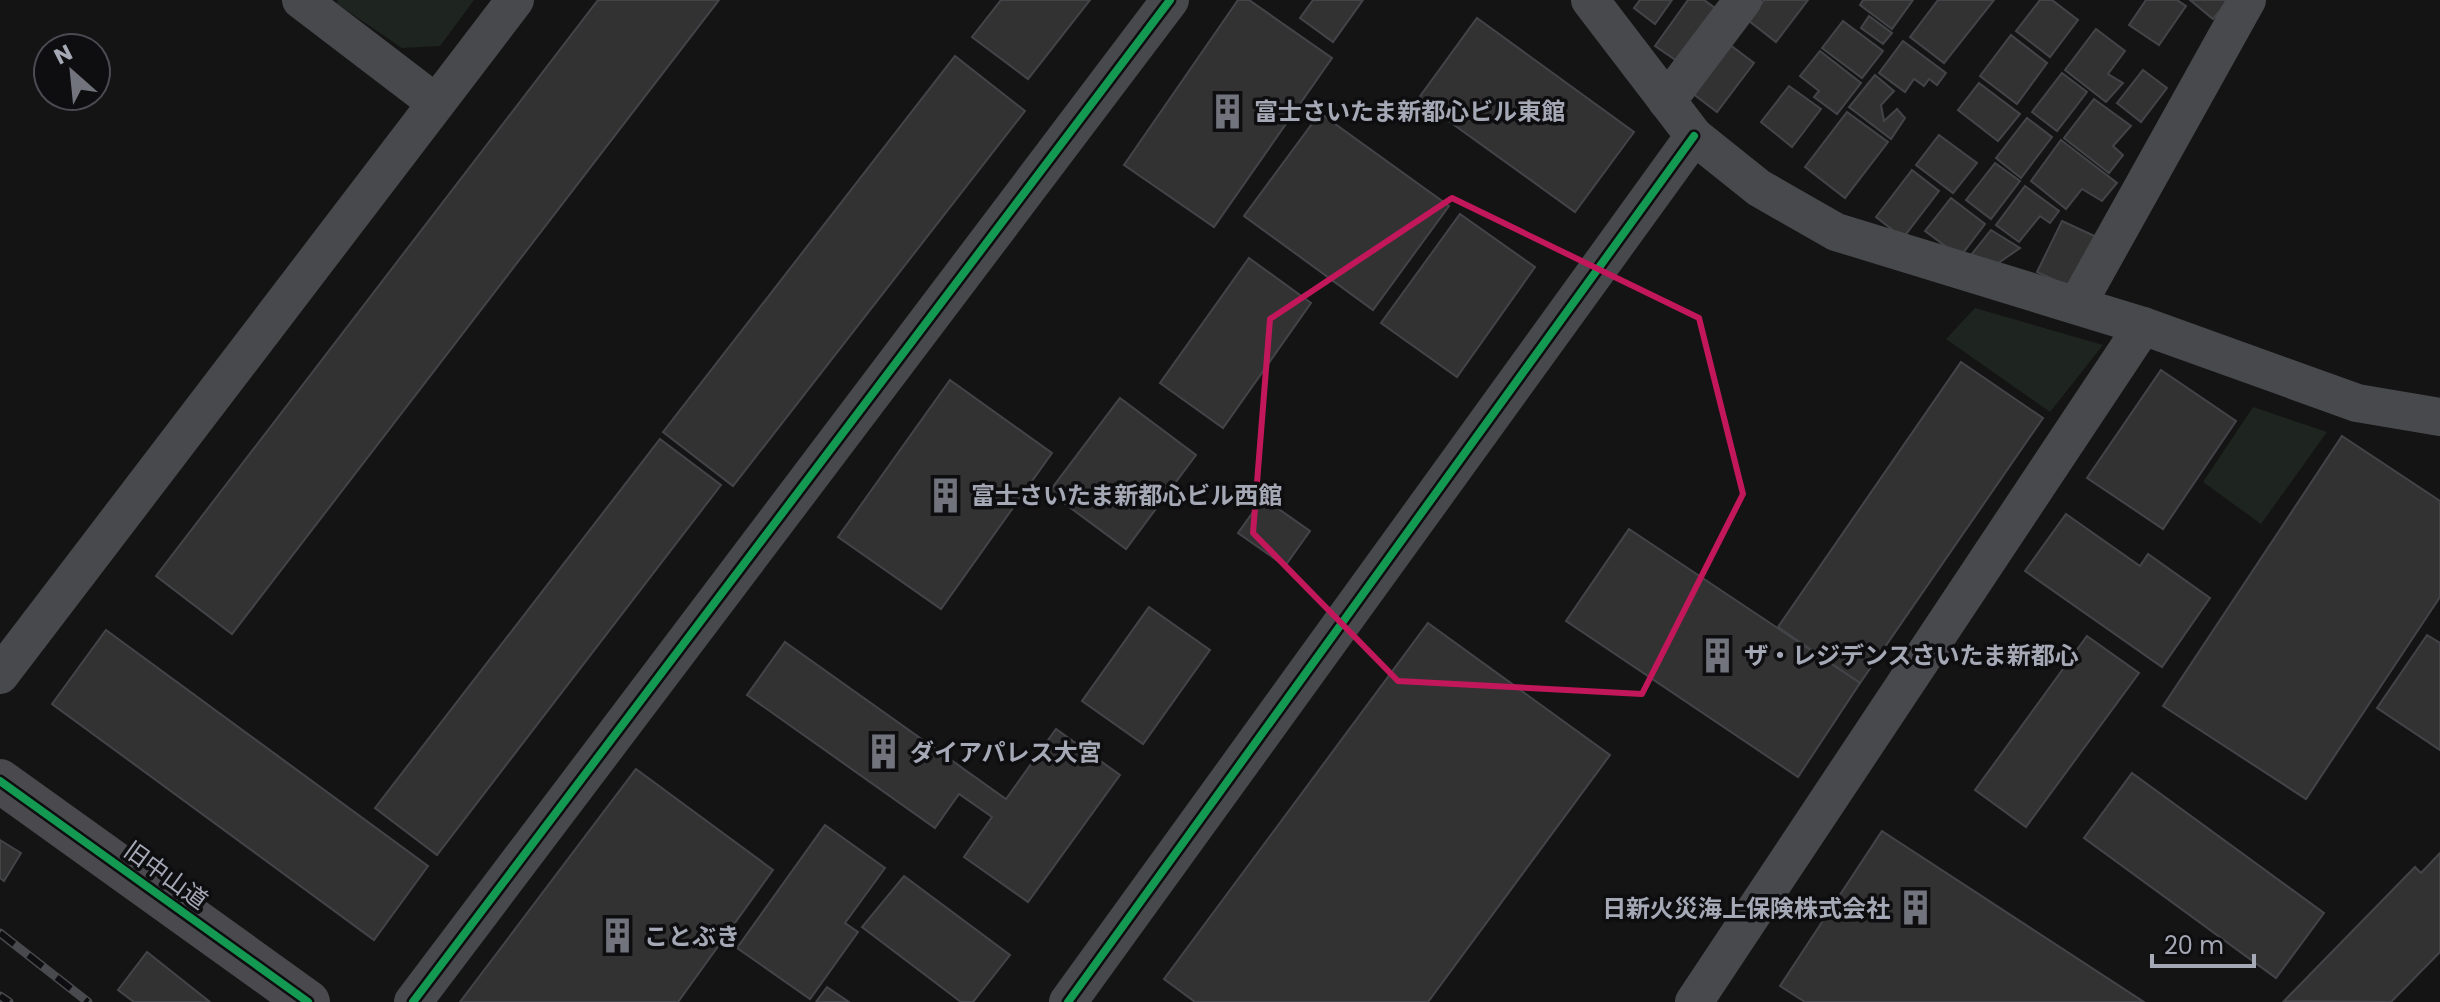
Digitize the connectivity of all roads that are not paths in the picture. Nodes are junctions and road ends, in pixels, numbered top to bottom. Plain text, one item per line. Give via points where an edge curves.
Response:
1 (301, 0) edge
2 (515, 0) edge
3 (1170, 0) edge
4 (1590, 0) edge
5 (1743, 0) edge
6 (2247, 0) edge
7 (1667, 101) junction
8 (436, 103) junction
9 (1694, 136) junction
10 (2077, 305) junction
11 (2143, 326) junction
12 (2440, 417) edge
13 (0, 675) edge
14 (0, 781) edge
15 (308, 1002) edge
16 (413, 1002) edge
17 (1068, 1002) edge
18 (1694, 1002) edge

1 - 8 street
2 - 8 street
3 - 16 street
4 - 7 street
5 - 7 street
6 - 10 street
7 - 9 street
8 - 13 street
9 - 10 street via 1759,188 1836,232
9 - 17 street
10 - 11 street
11 - 12 street via 2357,403
11 - 18 street
14 - 15 main road, 旧中山道

